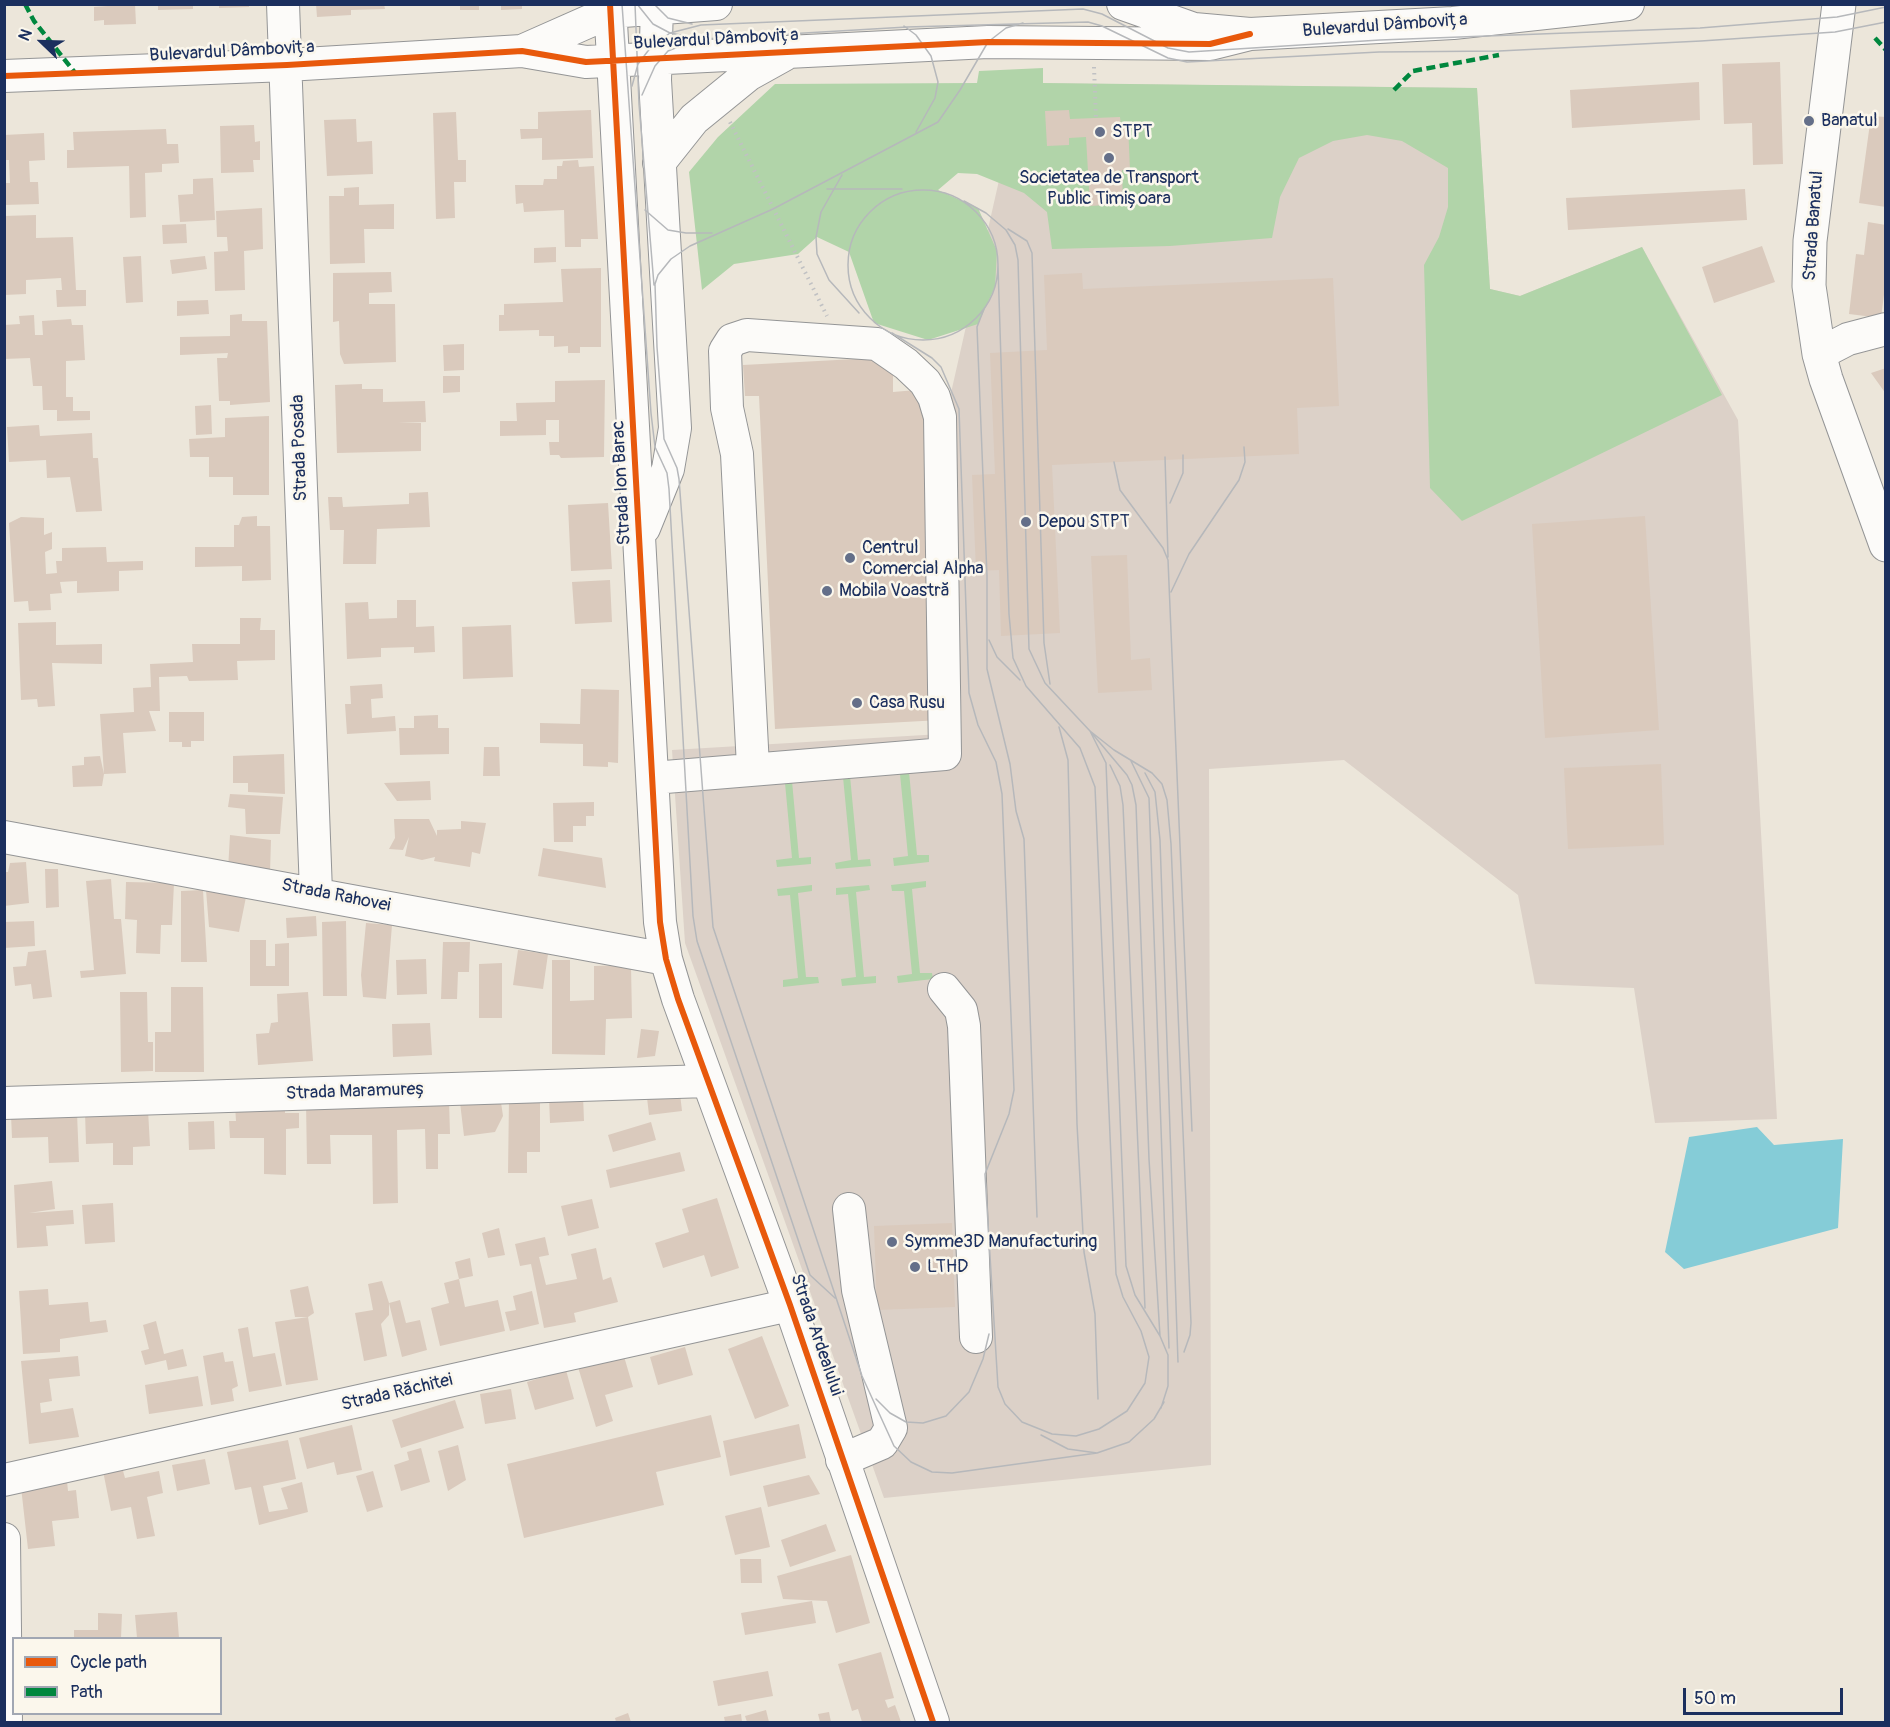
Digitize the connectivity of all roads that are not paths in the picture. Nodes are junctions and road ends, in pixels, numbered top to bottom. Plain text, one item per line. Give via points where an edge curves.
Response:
1 (283, 4) edge
2 (716, 4) edge
3 (1123, 4) edge
4 (1628, 4) edge
5 (1839, 4) edge
6 (657, 7) edge
7 (610, 8) edge
8 (1453, 14) edge
9 (1250, 34) junction
10 (522, 51) junction
11 (789, 52) junction
12 (656, 58) junction
13 (612, 60) junction
14 (287, 65) junction
15 (4, 76) edge
16 (659, 163) junction
17 (1886, 328) edge
18 (1819, 354) junction
19 (1886, 545) edge
20 (642, 561) junction
21 (753, 767) junction
22 (653, 778) junction
23 (4, 837) edge
24 (316, 892) junction
25 (666, 959) junction
26 (944, 989) dead end
27 (708, 1082) junction
28 (4, 1103) edge
29 (849, 1209) dead end
30 (790, 1305) junction
31 (976, 1337) dead end
32 (842, 1460) junction
33 (4, 1480) edge
34 (4, 1539) edge
35 (6, 1722) edge
36 (933, 1722) edge

1 - 14 street, Strada Posada
2 - 6 street, Bulevardul Dâmbovița
3 - 9 street, Bulevardul Dâmbovița via 1194,29
4 - 8 street, Bulevardul Dâmbovița
5 - 18 main road, Strada Banatul via 1810,241 1809,286
6 - 7 street, Bulevardul Dâmbovița
6 - 12 street, Strada Ion Barac
7 - 10 street, Bulevardul Dâmbovița
7 - 13 street, Strada Ion Barac
8 - 9 street, Bulevardul Dâmbovița
9 - 11 street, Bulevardul Dâmbovița via 1210,44 988,42
10 - 13 street, Bulevardul Dâmbovița via 586,62
10 - 14 street, Bulevardul Dâmbovița
11 - 12 street, Bulevardul Dâmbovița
11 - 16 street via 748,75 694,119
12 - 13 street, Bulevardul Dâmbovița
12 - 16 street, Strada Ion Barac
13 - 20 street, Strada Ion Barac
14 - 15 street, Bulevardul Dâmbovița
14 - 24 street, Strada Posada
16 - 20 street, Strada Ion Barac via 675,428 668,469 645,521
17 - 18 street via 1848,339
18 - 19 main road, Strada Banatul
20 - 22 street, Strada Ion Barac
21 - 21 street via 945,753 940,417 925,382 877,344 747,335 732,340 725,351 727,408 737,454
21 - 22 street
22 - 25 street, Strada Ion Barac via 660,922
23 - 24 street, Strada Rahovei
24 - 25 street, Strada Rahovei
25 - 27 street, Strada Ardealului
26 - 31 street via 963,1015
27 - 28 street, Strada Maramureș
27 - 30 street, Strada Ardealului
29 - 32 street via 858,1290 891,1428 882,1443
30 - 32 street, Strada Ardealului
30 - 33 street, Strada Răchitei
32 - 36 street, Strada Ardealului
34 - 35 street

